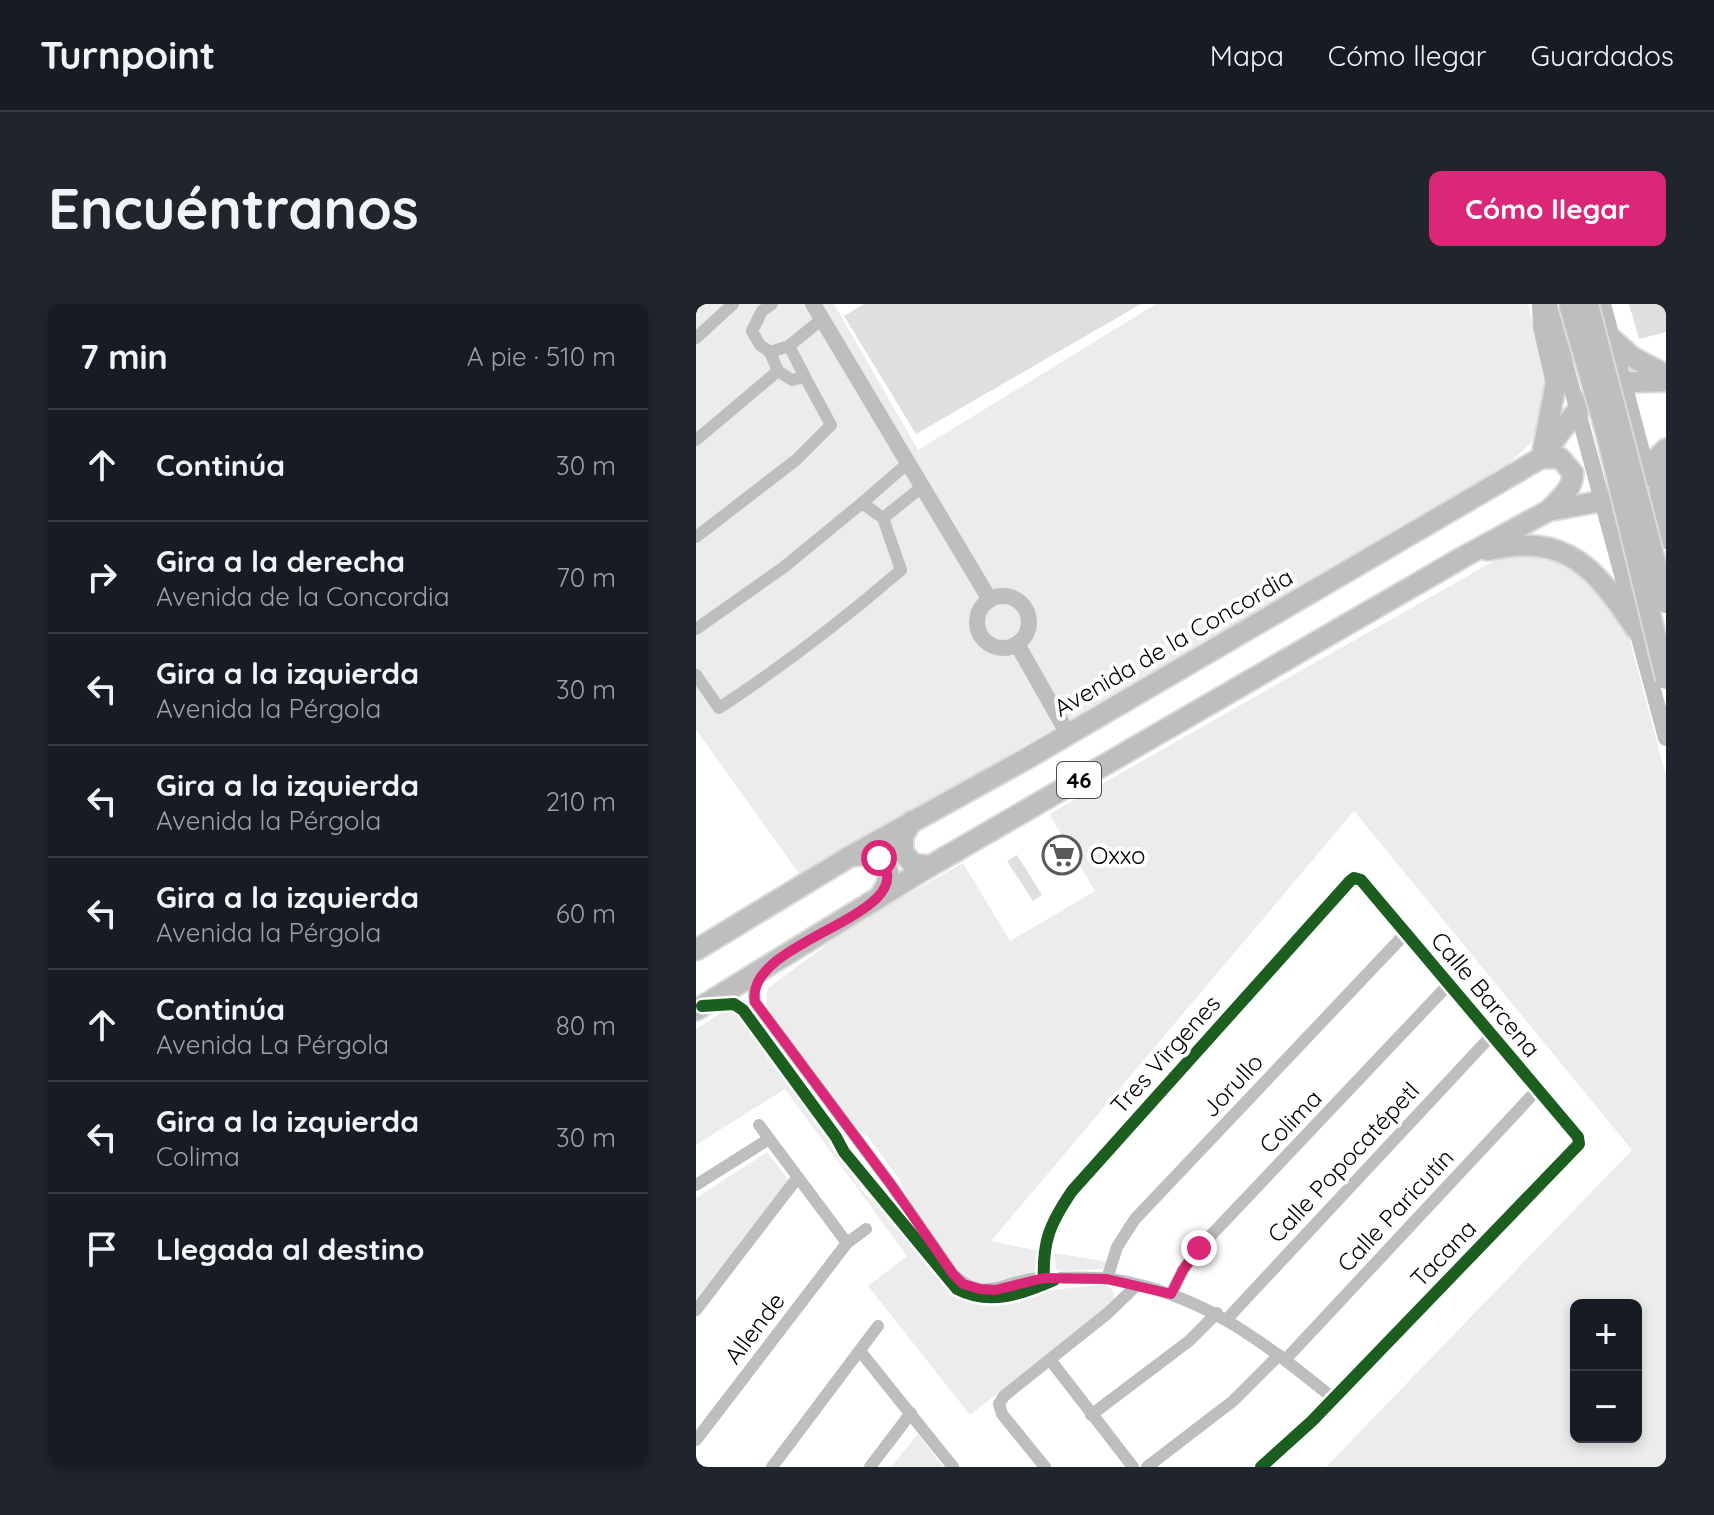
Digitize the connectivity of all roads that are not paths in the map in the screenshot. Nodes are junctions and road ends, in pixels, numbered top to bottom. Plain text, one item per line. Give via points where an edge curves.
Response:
1 (733, 304) edge
2 (1540, 304) edge
3 (1549, 304) edge
4 (1569, 304) edge
5 (1588, 304) edge
6 (1603, 304) edge
7 (770, 305) edge
8 (817, 312) edge
9 (696, 338) edge
10 (1612, 339) junction
11 (789, 346) junction
12 (770, 352) junction
13 (1562, 352) junction
14 (778, 371) junction
15 (1666, 375) edge
16 (805, 377) junction
17 (1666, 381) edge
18 (1624, 383) junction
19 (1554, 384) junction
20 (1577, 411) junction
21 (696, 440) edge
22 (1666, 451) edge
23 (1541, 458) junction
24 (908, 463) junction
25 (1646, 469) junction
26 (922, 487) junction
27 (1603, 501) junction
28 (862, 503) junction
29 (1548, 511) junction
30 (1658, 511) junction
31 (883, 518) junction
32 (696, 537) edge
33 (1666, 540) edge
34 (1616, 553) junction
35 (1465, 556) junction
36 (990, 600) junction
37 (1666, 603) edge
38 (696, 629) edge
39 (1636, 629) junction
40 (1017, 644) junction
41 (696, 675) edge
42 (1666, 679) edge
43 (1068, 734) junction
44 (1666, 738) edge
45 (912, 821) junction
46 (849, 857) junction
47 (930, 866) junction
48 (1361, 880) joint
49 (876, 901) junction
50 (1406, 933) junction
51 (696, 950) edge
52 (779, 958) junction
53 (1449, 984) junction
54 (699, 1008) edge
55 (1492, 1035) junction
56 (1538, 1089) junction
57 (759, 1125) dead end
58 (848, 1129) junction
59 (836, 1137) junction
60 (1578, 1137) joint
61 (769, 1139) junction
62 (798, 1177) junction
63 (696, 1185) edge
64 (900, 1200) junction
65 (890, 1209) junction
66 (866, 1229) dead end
67 (847, 1243) junction
68 (1107, 1279) junction
69 (1047, 1281) junction
70 (1137, 1285) junction
71 (1171, 1294) junction
72 (696, 1310) edge
73 (1222, 1316) junction
74 (878, 1326) dead end
75 (860, 1351) junction
76 (1282, 1358) junction
77 (1051, 1361) junction
78 (1333, 1398) junction
79 (911, 1413) junction
80 (1091, 1415) junction
81 (701, 1423) edge
82 (696, 1440) edge
83 (772, 1467) edge
84 (870, 1467) edge
85 (953, 1467) edge
86 (1045, 1467) edge
87 (1133, 1467) edge
88 (1147, 1467) edge
89 (1261, 1467) edge

1 - 9 street
2 - 19 street
3 - 13 street
4 - 42 main road, bridge
5 - 37 main road, bridge
6 - 10 street
7 - 12 street via 752,331
8 - 11 street
8 - 24 street
10 - 13 street via 1610,350 1592,364 1570,361
10 - 15 main road
10 - 18 street
11 - 12 street
11 - 16 street
12 - 14 street
13 - 19 main road
13 - 20 street
14 - 16 street via 792,380
14 - 21 street
16 - 32 street via 831,425 796,460
17 - 18 main road, Avenida de la Concordia / 46
18 - 20 main road, Avenida de la Concordia / 46 via 1601,392
18 - 25 street
19 - 23 main road
20 - 23 main road, Avenida de la Concordia / 46
20 - 27 street
22 - 25 main road, 46
22 - 30 main road
23 - 29 main road via 1560,458 1573,473 1568,489
23 - 43 main road, Avenida de la Concordia / 46
24 - 26 street
24 - 28 street
25 - 27 main road, 46 via 1631,492
25 - 30 street
26 - 31 street
26 - 36 street
27 - 29 main road, 46
27 - 34 street
28 - 31 street
28 - 38 street
29 - 35 main road, 46
30 - 33 street
31 - 41 street via 901,570 857,609 719,708
33 - 34 street via 1649,526 1635,527 1619,540
34 - 39 street
35 - 39 main road via 1528,545 1565,552 1611,591
35 - 47 main road, 46
36 - 40 street via 1015,599 1027,612 1028,630
36 - 40 street via 979,612 981,636 993,647
39 - 44 street
40 - 43 street
43 - 45 main road, Avenida de la Concordia / 46
45 - 46 main road, Avenida de la Concordia / 46
45 - 47 main road via 903,836 903,852 913,864
46 - 49 main road via 870,854 885,866 887,885
46 - 51 main road, Avenida de la Concordia / 46
47 - 49 main road, 46
48 - 50 street, Calle Barcena
48 - 69 street, Tres Virgenes via 1350,881 1072,1191 1046,1236
49 - 52 main road, 46
50 - 53 street, Calle Barcena
50 - 68 street, Jorullo via 1135,1219 1117,1247
52 - 54 main road, 46
52 - 58 street via 755,983 755,1002
53 - 55 street, Calle Barcena
53 - 71 street, Colima via 1199,1248
54 - 59 street via 734,1004 743,1010
55 - 56 street, Calle Barcena
55 - 73 street, Calle Popocatépetl
56 - 60 street, Calle Barcena
56 - 76 street, Calle Paricutín
57 - 61 street
58 - 59 street
58 - 64 street
59 - 65 street
60 - 78 street, Tacana via 1577,1148
61 - 62 street
61 - 63 street
62 - 67 street
62 - 72 street
64 - 65 street
64 - 69 street via 963,1284 995,1290
65 - 69 street via 941,1273 969,1295 1005,1297
66 - 67 street, Allende
67 - 81 street, Allende
68 - 69 street
68 - 70 street
70 - 71 street
70 - 77 street
71 - 73 street
73 - 76 street
73 - 80 street, Calle Popocatépetl
74 - 75 street
75 - 79 street
75 - 83 street
76 - 78 street
76 - 88 street, Calle Paricutín
77 - 80 street
77 - 86 street via 999,1404
78 - 89 street, Tacana
79 - 84 street
79 - 85 street
80 - 87 street
81 - 82 street, Allende

